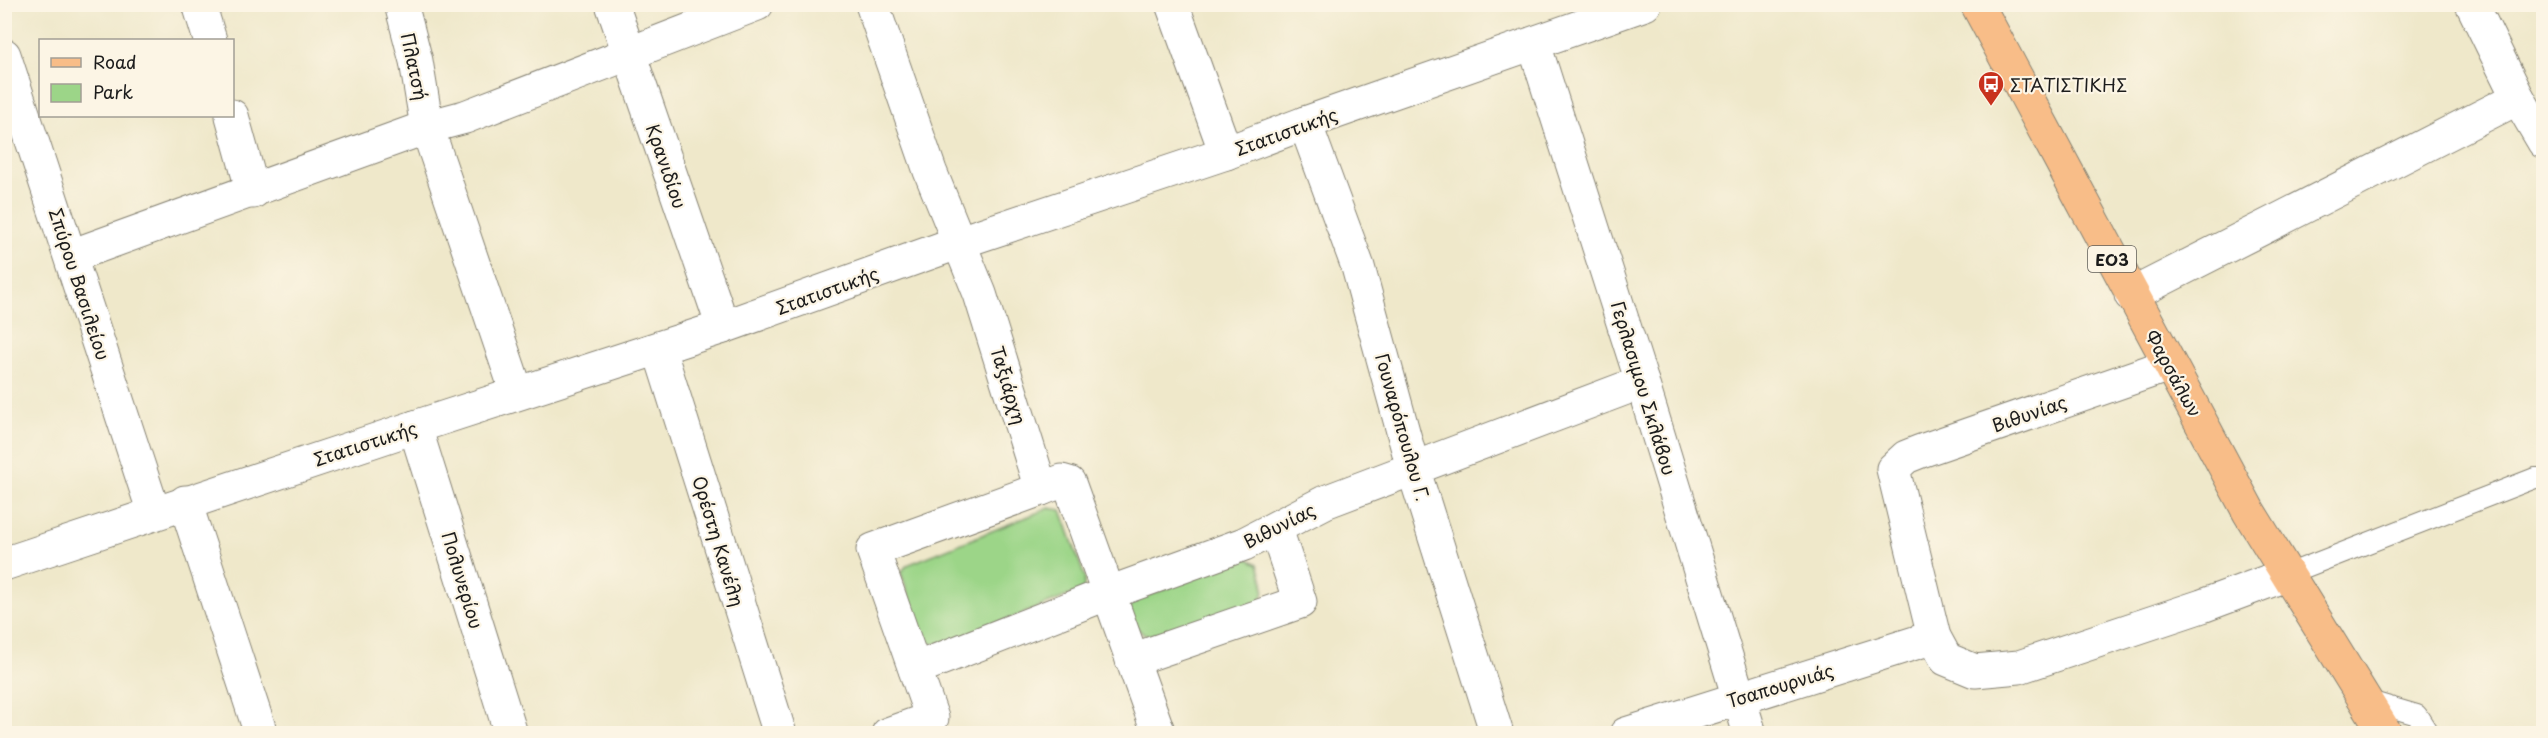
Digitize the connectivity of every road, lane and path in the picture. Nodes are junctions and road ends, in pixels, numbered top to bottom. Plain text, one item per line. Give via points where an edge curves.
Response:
1 (199, 4) edge
2 (401, 4) edge
3 (612, 4) edge
4 (757, 4) edge
5 (872, 4) edge
6 (1172, 4) edge
7 (1645, 4) edge
8 (1977, 4) edge
9 (2472, 4) edge
10 (210, 39) edge
11 (1534, 44) junction
12 (627, 53) junction
13 (5, 59) edge
14 (2518, 98) junction
15 (232, 117) edge
16 (1305, 123) junction
17 (428, 127) junction
18 (2544, 142) edge
19 (1226, 153) junction
20 (253, 192) junction
21 (960, 242) junction
22 (71, 256) junction
23 (2131, 295) junction
24 (723, 327) junction
25 (659, 348) junction
26 (2169, 365) junction
27 (1642, 382) junction
28 (517, 393) junction
29 (415, 427) junction
30 (1413, 468) junction
31 (2544, 478) edge
32 (1041, 489) junction
33 (185, 502) junction
34 (154, 513) junction
35 (1276, 529) junction
36 (4, 564) edge
37 (2288, 574) junction
38 (1109, 593) junction
39 (1934, 637) junction
40 (1132, 660) junction
41 (915, 669) junction
42 (1739, 697) junction
43 (2366, 700) junction
44 (261, 734) edge
45 (511, 734) edge
46 (780, 734) edge
47 (888, 734) edge
48 (1159, 734) edge
49 (1497, 734) edge
50 (1626, 734) edge
51 (1750, 734) edge
52 (2386, 734) edge
53 (2429, 734) edge

1 - 10 street
2 - 17 street, Πλατσή
3 - 12 street, Κρανιδίου
4 - 12 street
5 - 21 street, Ταξιάρχη via 930,171
6 - 19 street
7 - 11 street, Στατιστικής
8 - 23 main road, Φαρσάλων / ΕΟ3
9 - 14 street
11 - 16 street, Στατιστικής
11 - 27 street, Γερλασιμου Σκλάβου
12 - 17 street via 465,117
12 - 24 street, Κρανιδίου
13 - 22 street, Σπύρου Βασιλείου
14 - 18 street
14 - 23 street
15 - 20 street
16 - 19 street, Στατιστικής
16 - 30 street, Γουναρόπουλου Γ. via 1358,267
17 - 20 street
17 - 28 street, Πλατσή
19 - 21 street, Στατιστικής
20 - 22 street
21 - 24 street, Στατιστικής
21 - 32 street, Ταξιάρχη
22 - 34 street, Σπύρου Βασιλείου
23 - 26 main road, Φαρσάλων / ΕΟ3
24 - 25 street, Στατιστικής
25 - 28 street, Στατιστικής
25 - 46 street, Ορέστη Κανέλη
26 - 37 main road, Φαρσάλων / ΕΟ3 via 2249,512
26 - 39 street, Βιθυνίας via 1921,451 1906,457 1893,469
27 - 30 street, Βιθυνίας
27 - 42 street, Γερλασιμου Σκλάβου
28 - 29 street, Στατιστικής
29 - 33 street, Στατιστικής
29 - 45 street, Πολυνερίου
30 - 35 street, Βιθυνίας via 1325,502
30 - 49 street, Γουναρόπουλου Γ.
31 - 37 lane via 2535,478
32 - 38 street via 1062,481 1069,483
32 - 41 street via 873,550
33 - 34 street, Στατιστικής
33 - 44 street
34 - 36 street, Στατιστικής
35 - 38 street, Βιθυνίας
35 - 40 street via 1300,602
37 - 39 street via 2019,667 1975,671 1946,659
37 - 43 main road, Φαρσάλων / ΕΟ3
38 - 40 street
38 - 41 street, Βιθυνίας
39 - 42 street, Τσαπουρνιάς
40 - 48 street
41 - 47 street via 932,718
42 - 50 street, Τσαπουρνιάς
42 - 51 street, Γερλασιμου Σκλάβου
43 - 52 main road, Φαρσάλων / ΕΟ3
43 - 53 lane via 2417,715

